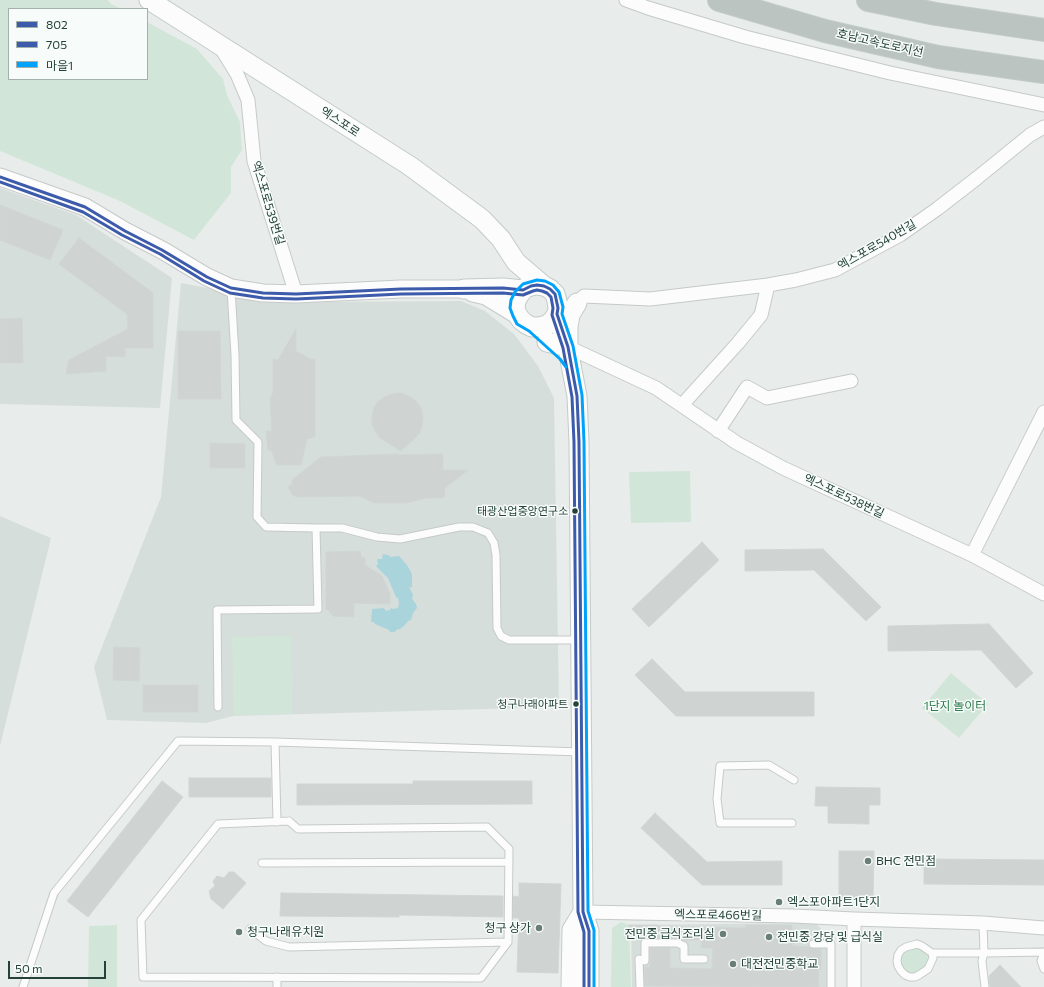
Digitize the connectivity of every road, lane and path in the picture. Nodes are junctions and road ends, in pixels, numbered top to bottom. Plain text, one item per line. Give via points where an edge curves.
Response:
1 (149, 0) edge
2 (626, 0) edge
3 (719, 0) edge
4 (868, 0) edge
5 (1044, 30) edge
6 (219, 45) junction
7 (1044, 72) edge
8 (1044, 105) edge
9 (1044, 127) edge
10 (0, 177) edge
11 (517, 265) junction
12 (768, 285) junction
13 (231, 288) junction
14 (496, 288) junction
15 (536, 288) junction
16 (464, 289) junction
17 (296, 294) junction
18 (580, 300) junction
19 (557, 311) junction
20 (517, 314) junction
21 (532, 327) junction
22 (570, 356) junction
23 (851, 381) dead end
24 (682, 404) junction
25 (1044, 412) edge
26 (718, 431) junction
27 (316, 528) junction
28 (972, 556) junction
29 (1044, 594) edge
30 (580, 640) junction
31 (218, 707) dead end
32 (275, 742) junction
33 (581, 752) junction
34 (794, 780) dead end
35 (277, 822) junction
36 (792, 822) dead end
37 (508, 862) junction
38 (262, 863) dead end
39 (583, 912) junction
40 (854, 919) junction
41 (983, 923) junction
42 (1044, 928) edge
43 (250, 929) dead end
44 (508, 942) junction
45 (813, 944) dead end
46 (1044, 952) edge
47 (932, 953) junction
48 (984, 953) junction
49 (704, 959) dead end
50 (1044, 969) edge
51 (277, 977) junction
52 (23, 987) edge
53 (277, 987) edge
54 (571, 987) edge
55 (589, 987) edge
56 (640, 987) edge
57 (831, 987) edge
58 (854, 987) edge
59 (985, 987) edge

1 - 6 main road, 엑스포로
2 - 8 street via 745,37 890,73
3 - 7 highway, 호남고속도로지선 via 825,31 938,57
4 - 5 highway via 936,14
6 - 11 main road, 엑스포로 via 410,166 482,219 501,239
6 - 17 street, 엑스포로539번길 via 237,74 248,100 254,160
9 - 12 street, 엑스포로540번길 via 1030,135 937,210 900,235 835,270
10 - 13 street via 84,207
11 - 14 main road via 510,280
11 - 15 main road, 엑스포로
12 - 18 street, 엑스포로540번길 via 650,299
12 - 24 street via 761,314
13 - 17 street via 263,293
13 - 27 lane via 236,420 258,442 257,517 266,526
14 - 15 main road
14 - 16 main road
15 - 18 main road
15 - 19 main road via 555,294
15 - 20 main road via 519,295 515,308
16 - 17 street
16 - 20 main road via 486,295
18 - 19 main road
18 - 22 main road via 570,315
19 - 21 main road via 552,321 546,325
19 - 22 main road
20 - 21 main road via 520,320
21 - 22 main road via 564,356
22 - 24 street, 엑스포로538번길 via 656,388
22 - 30 main road via 577,396 579,442
23 - 26 street via 767,398 747,387
24 - 26 street, 엑스포로538번길
25 - 28 street
26 - 28 street, 엑스포로538번길 via 783,468
27 - 30 lane via 342,528 377,537 400,538 459,527 472,527 488,533 494,543 496,555 497,628 501,636 509,640
27 - 31 lane via 318,609 217,610
28 - 29 street, 엑스포로538번길
30 - 33 main road
32 - 33 lane
32 - 35 lane
32 - 52 lane via 178,741 54,893
33 - 39 main road
34 - 36 lane via 769,765 720,766 717,799 720,822
35 - 37 lane via 289,821 298,829 487,827 509,850
35 - 51 lane via 218,824 141,920 143,977
37 - 38 lane
37 - 44 lane
39 - 40 street, 엑스포로466번길
39 - 54 main road via 572,930
39 - 55 main road via 589,931
40 - 41 street, 엑스포로466번길
40 - 58 street
41 - 42 street, 엑스포로466번길
41 - 48 lane
43 - 44 lane via 266,941 289,947
44 - 51 lane via 481,978
45 - 57 lane via 831,944
46 - 48 lane
46 - 50 lane via 1041,961
47 - 47 lane via 917,944 906,947 898,955 898,966 905,975 915,977 928,969 933,958
47 - 48 lane
48 - 59 lane via 982,961
49 - 56 lane via 684,959 684,946 678,943 645,943 645,961 639,959
51 - 53 lane

